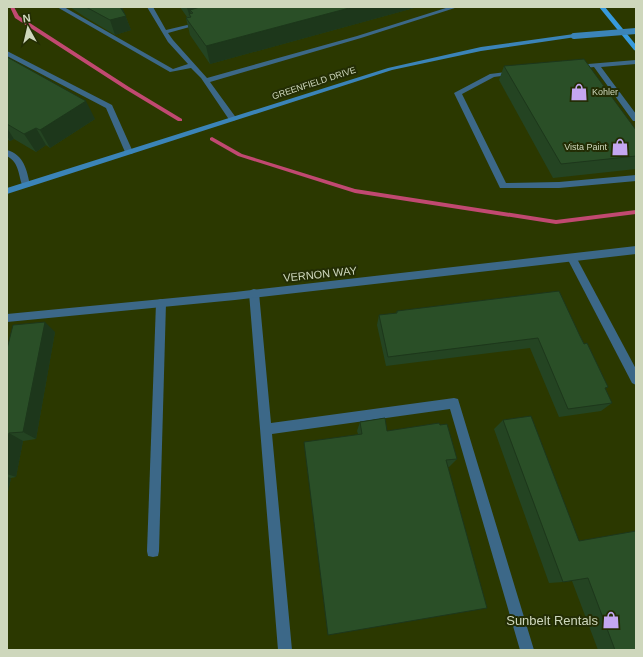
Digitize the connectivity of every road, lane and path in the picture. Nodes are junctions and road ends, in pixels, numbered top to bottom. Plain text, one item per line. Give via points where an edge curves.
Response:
1 (60, 7) edge
2 (150, 7) edge
3 (455, 7) edge
4 (602, 7) edge
5 (210, 20) edge
6 (636, 31) edge
7 (165, 32) junction
8 (636, 49) edge
9 (7, 53) edge
10 (636, 62) edge
11 (192, 65) junction
12 (596, 66) junction
13 (566, 68) edge
14 (522, 72) edge
15 (206, 81) junction
16 (233, 119) junction
17 (636, 119) edge
18 (129, 152) junction
19 (7, 153) edge
20 (636, 178) edge
21 (26, 185) junction
22 (7, 191) edge
23 (636, 250) edge
24 (572, 258) junction
25 (254, 294) junction
26 (161, 303) junction
27 (7, 318) edge
28 (636, 380) edge
29 (266, 429) junction
30 (153, 552) dead end
31 (285, 650) edge
32 (527, 650) edge

1 - 11 street via 172,71
2 - 7 street
3 - 15 street
4 - 8 main road
5 - 7 street
6 - 16 main road, GREENFIELD DRIVE, bridge via 487,47 424,60
7 - 11 street
9 - 18 street via 109,107
10 - 12 street
11 - 15 street
12 - 13 street
12 - 17 street
14 - 20 street via 492,75 458,93 503,186 559,185
15 - 16 street
16 - 18 main road, GREENFIELD DRIVE
18 - 21 main road, GREENFIELD DRIVE
19 - 21 street via 20,162
21 - 22 main road, GREENFIELD DRIVE
23 - 24 street, VERNON WAY
24 - 25 street, VERNON WAY
24 - 28 street
25 - 26 street, VERNON WAY
25 - 29 street
26 - 27 street, VERNON WAY
26 - 30 street
29 - 31 street
29 - 32 street via 454,403

